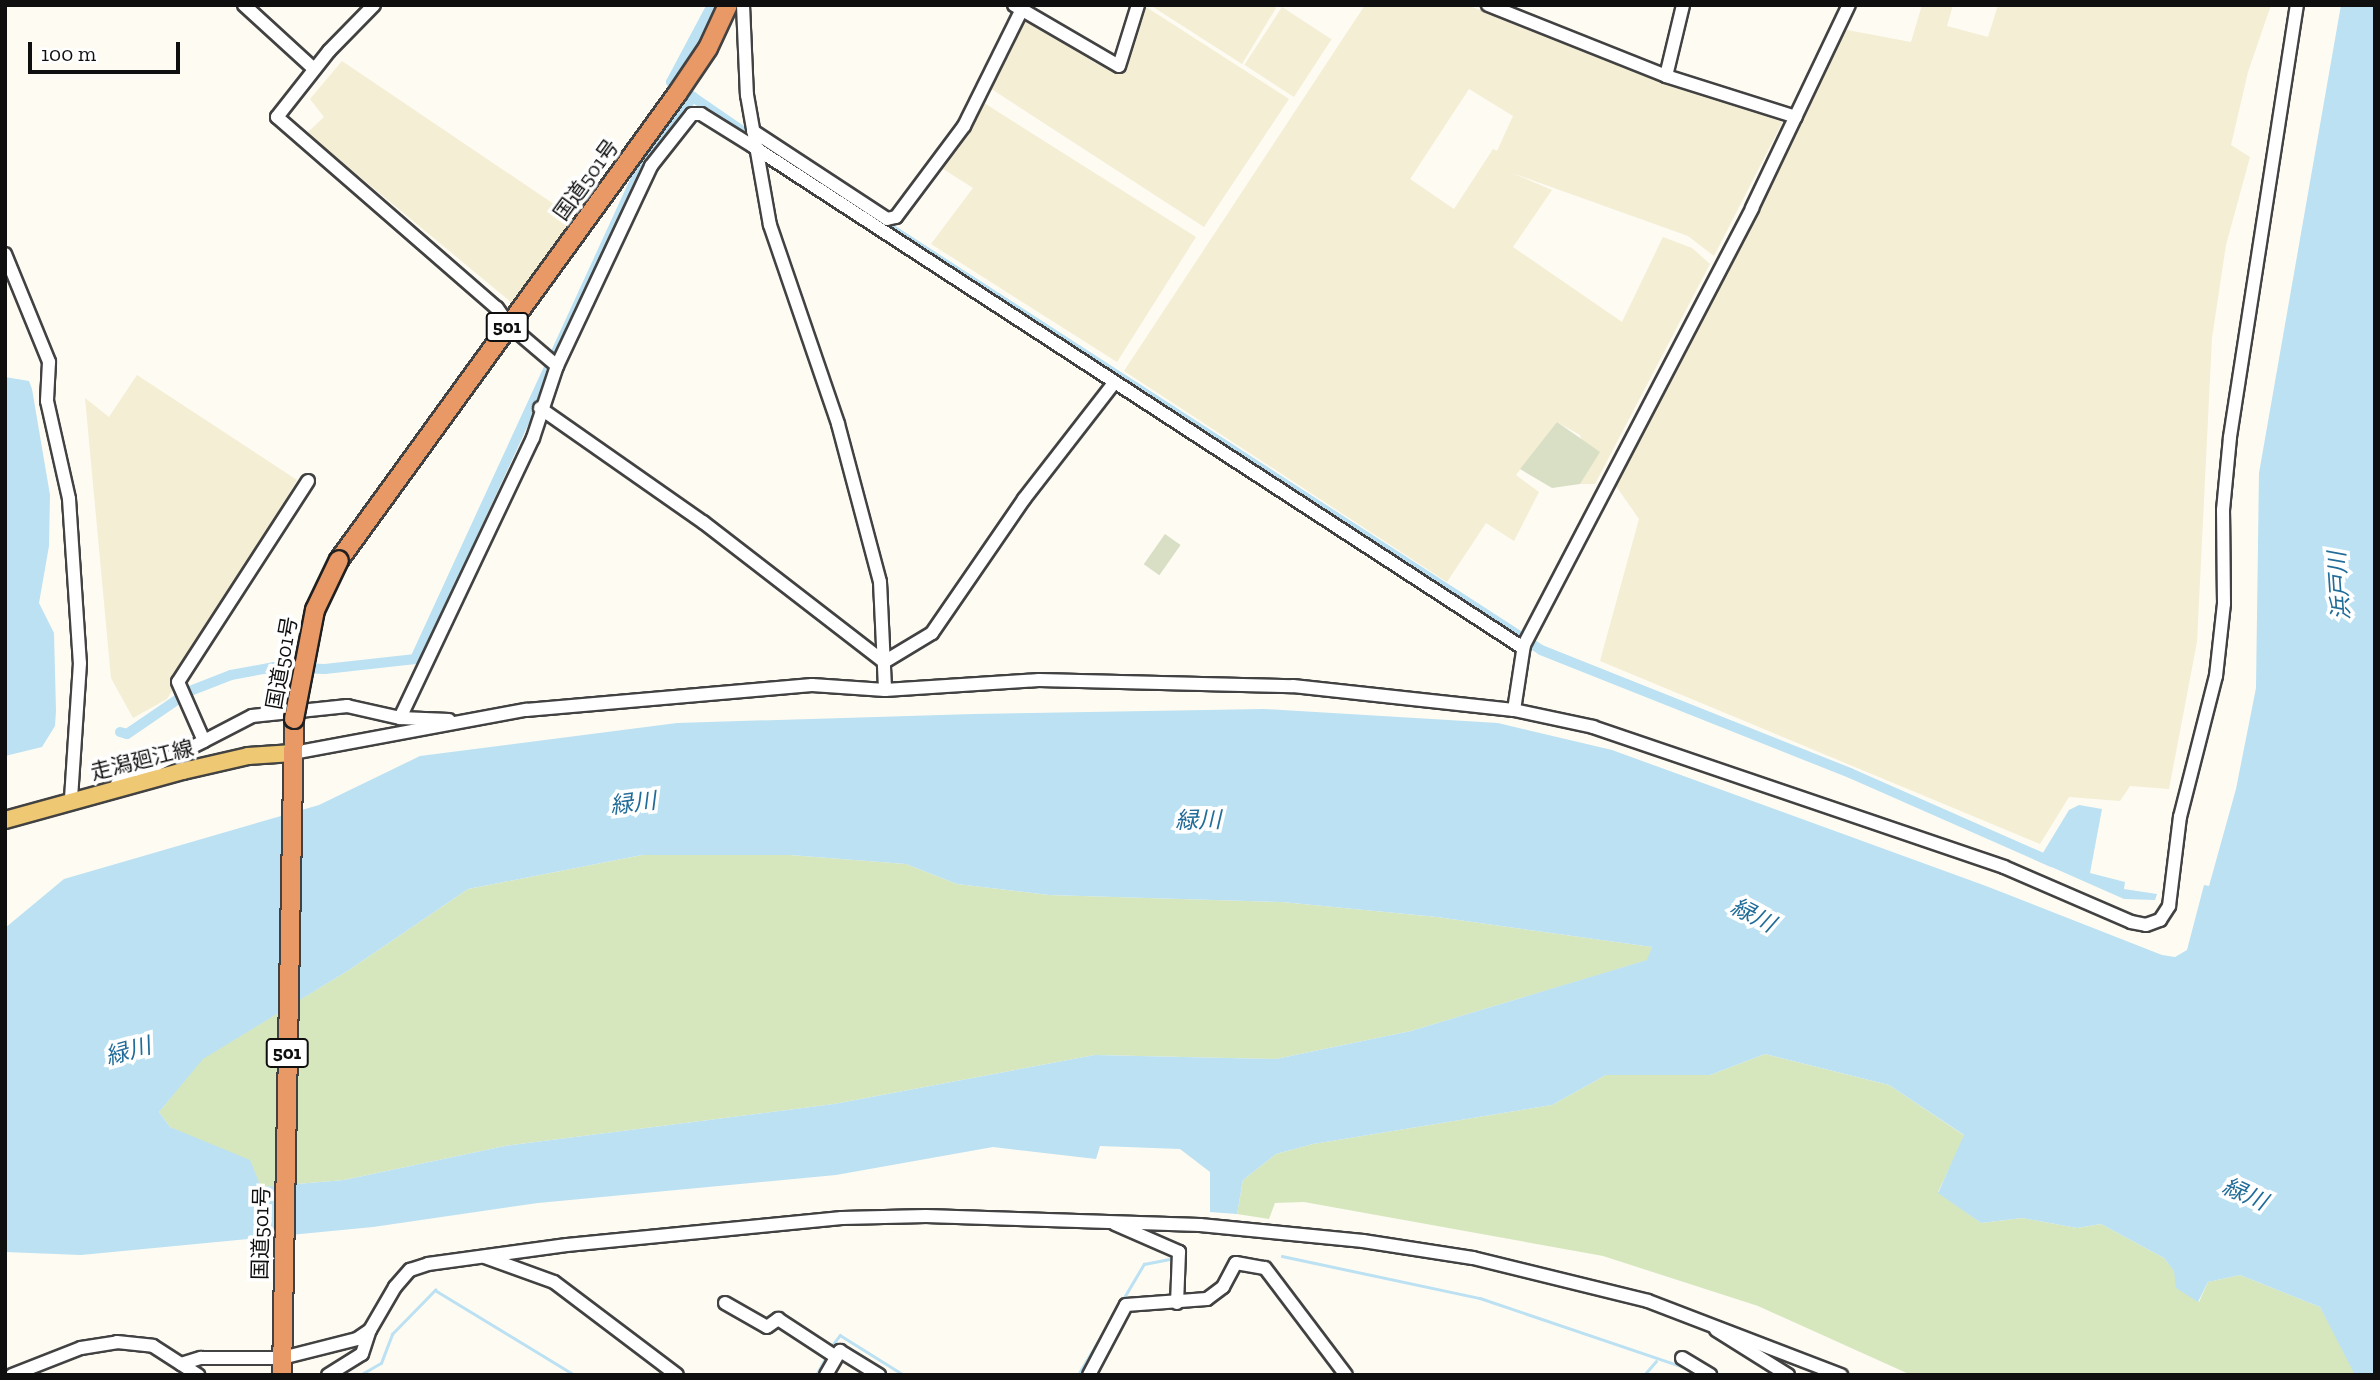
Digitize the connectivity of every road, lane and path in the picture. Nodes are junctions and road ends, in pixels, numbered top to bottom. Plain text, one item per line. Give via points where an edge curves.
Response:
1 (244, 5) edge
2 (374, 5) edge
3 (728, 5) edge
4 (743, 5) edge
5 (1139, 5) edge
6 (1488, 5) edge
7 (1683, 5) edge
8 (1849, 5) edge
9 (2297, 5) edge
10 (1017, 8) edge
11 (314, 69) junction
12 (1666, 76) junction
13 (1796, 117) junction
14 (753, 131) junction
15 (754, 147) junction
16 (5, 254) edge
17 (509, 325) junction
18 (552, 363) junction
19 (1114, 383) junction
20 (540, 408) junction
21 (308, 481) dead end
22 (1526, 643) junction
23 (884, 662) junction
24 (884, 690) junction
25 (1514, 710) junction
26 (400, 718) junction
27 (456, 721) junction
28 (204, 741) junction
29 (292, 757) junction
30 (102, 791) junction
31 (71, 799) junction
32 (5, 820) edge
33 (1106, 1220) junction
34 (483, 1256) junction
35 (724, 1303) dead end
36 (1177, 1303) junction
37 (1692, 1315) junction
38 (370, 1329) junction
39 (836, 1357) junction
40 (1682, 1358) dead end
41 (282, 1362) edge
42 (181, 1364) junction
43 (12, 1375) edge
44 (198, 1375) edge
45 (328, 1375) edge
46 (677, 1375) edge
47 (826, 1375) edge
48 (878, 1375) edge
49 (1089, 1375) edge
50 (1346, 1375) edge
51 (1710, 1375) edge
52 (1788, 1375) edge
53 (1841, 1375) edge

1 - 11 street
2 - 11 street
3 - 17 highway, 国道501号 / 501 via 680,90
4 - 14 street
5 - 10 street via 1119,66
6 - 12 street
7 - 12 street
8 - 13 street
9 - 25 street via 2230,437 2223,510 2224,604 2216,676 2180,817 2169,906 2160,920 2147,925 2132,922 2004,867 1593,727
10 - 14 street via 964,126 896,217 887,219
11 - 17 street via 277,117 497,308
12 - 13 street
13 - 22 street
14 - 15 street
15 - 18 street via 701,114 692,114 655,157
15 - 19 street
15 - 23 street via 770,225 838,424 874,558
16 - 31 street via 49,362 47,401 69,499 80,663
17 - 18 street
17 - 29 highway, 国道501号 / 501, bridge via 339,560 315,610 294,719
18 - 20 street
19 - 22 street
19 - 23 street via 1024,499 932,633
20 - 23 street via 703,522
20 - 26 street via 533,438
21 - 28 street via 178,682
22 - 25 street
23 - 24 street
24 - 25 street via 1002,681 1293,686
24 - 27 street via 812,685 753,689
26 - 27 street
26 - 28 street via 347,706 252,716
27 - 29 street
28 - 30 street
29 - 30 main road, 走潟廻江線 via 248,756
29 - 41 highway, 国道501号 / 501
30 - 31 main road, 走潟廻江線
31 - 32 main road, 走潟廻江線
33 - 34 street via 842,1217
33 - 36 street via 1179,1252
33 - 37 street via 1363,1241 1473,1258
34 - 38 street via 410,1270
34 - 46 street via 554,1282
35 - 39 street via 767,1327 778,1319
36 - 49 street via 1126,1305
36 - 50 street via 1207,1299 1223,1287 1236,1263 1265,1268
37 - 52 street
37 - 53 street
38 - 41 street via 356,1339
38 - 45 street via 362,1354
39 - 47 street
39 - 48 street via 840,1351
40 - 51 street
41 - 42 street via 201,1358
42 - 43 street via 153,1346 117,1342 81,1348
42 - 44 street

